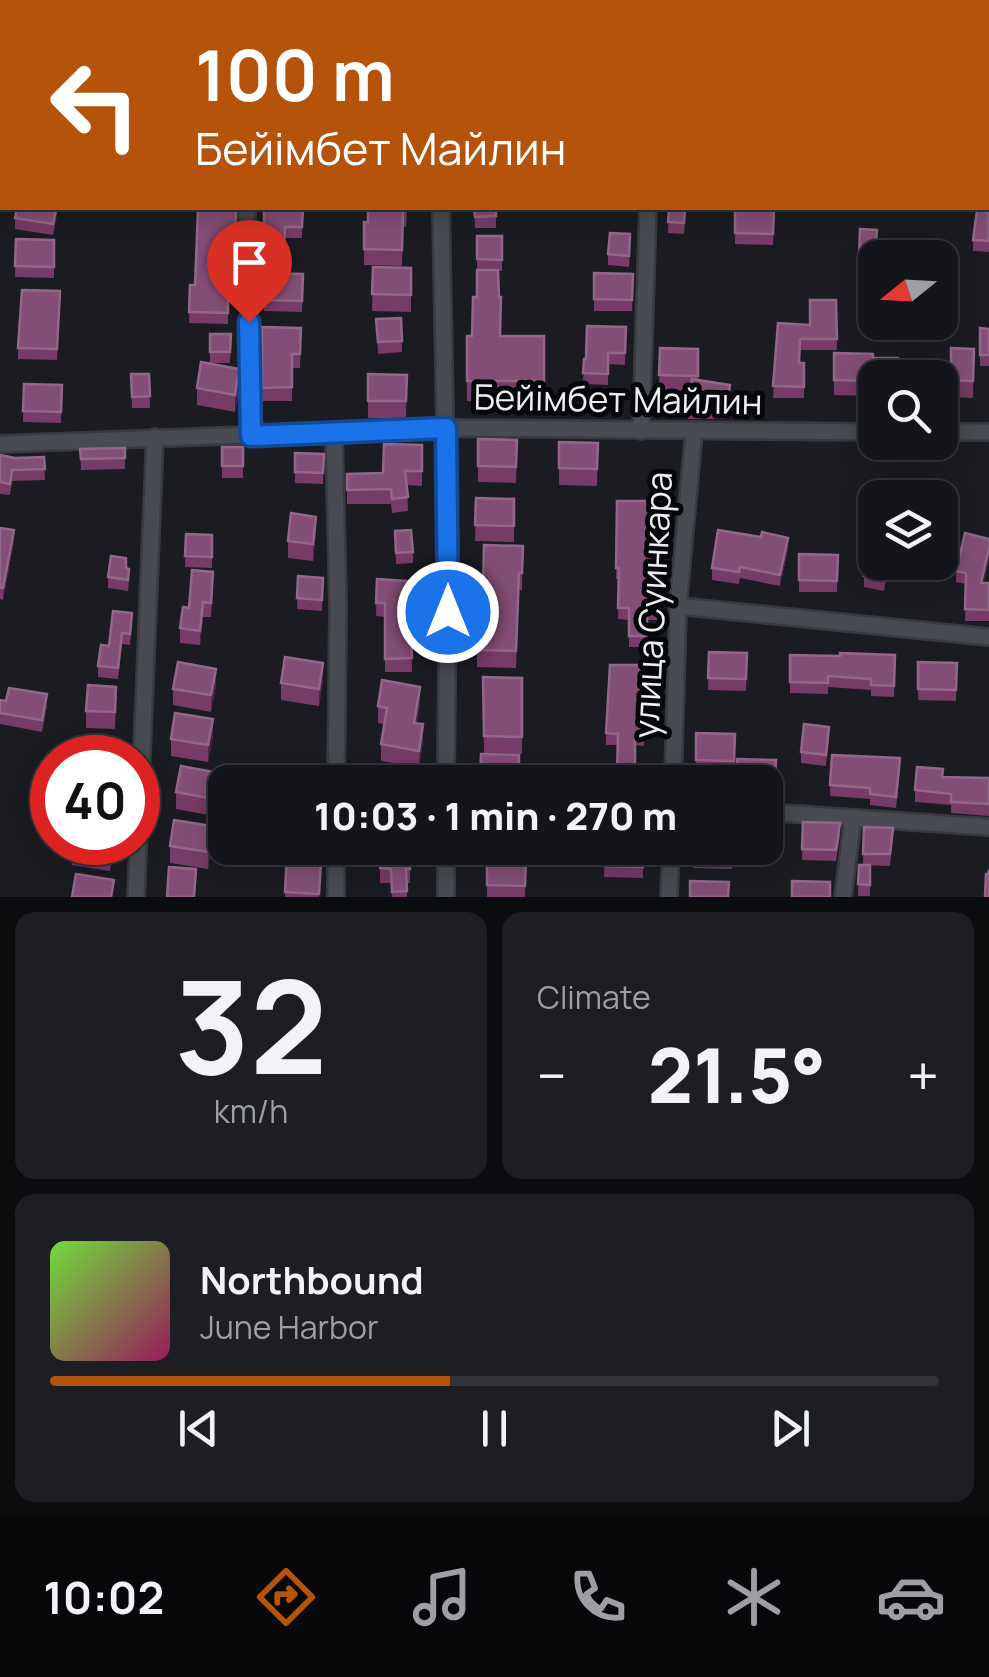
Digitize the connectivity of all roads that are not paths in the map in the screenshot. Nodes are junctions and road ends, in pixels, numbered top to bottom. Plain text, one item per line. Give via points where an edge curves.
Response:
1 (246, 210) edge
2 (441, 210) edge
3 (648, 210) edge
4 (446, 428) junction
5 (641, 431) junction
6 (334, 432) junction
7 (694, 432) junction
8 (858, 432) edge
9 (958, 432) edge
10 (989, 432) edge
11 (251, 436) junction
12 (154, 437) junction
13 (0, 444) edge
14 (678, 606) junction
15 (989, 637) edge
16 (336, 765) edge
17 (446, 765) edge
18 (673, 765) edge
19 (783, 813) edge
20 (852, 818) junction
21 (989, 828) edge
22 (336, 865) edge
23 (446, 865) edge
24 (670, 865) edge
25 (136, 897) edge
26 (336, 897) edge
27 (446, 897) edge
28 (669, 897) edge
29 (843, 897) edge

1 - 11 street
2 - 4 street
3 - 5 street
4 - 5 street, Бейімбет Майлин
4 - 6 street, Бейімбет Майлин
4 - 17 street
5 - 7 street, Бейімбет Майлин
6 - 11 street, Бейімбет Майлин
6 - 16 street
7 - 8 street, Бейімбет Майлин
7 - 14 street, улица Суинкара
9 - 10 street
11 - 12 street, Бейімбет Майлин
12 - 13 street, Бейімбет Майлин
12 - 25 street
14 - 15 street
14 - 18 street, улица Суинкара
19 - 20 street
20 - 21 street
20 - 29 street
22 - 26 street
23 - 27 street
24 - 28 street

